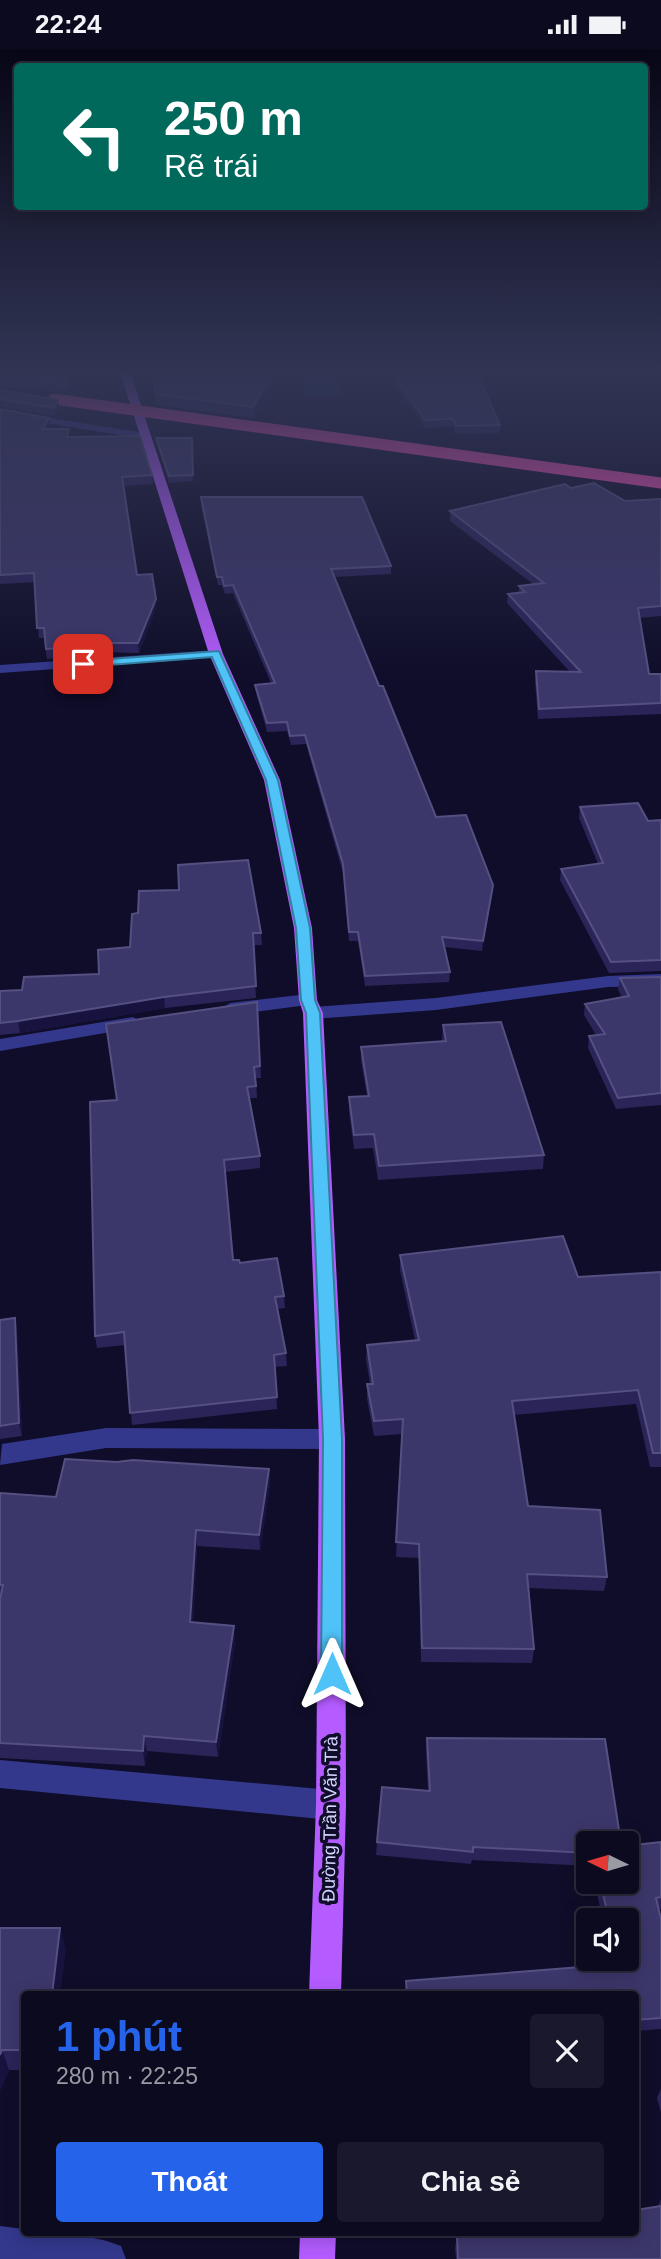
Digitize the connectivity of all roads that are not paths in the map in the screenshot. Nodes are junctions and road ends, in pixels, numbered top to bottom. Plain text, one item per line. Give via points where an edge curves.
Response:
1 (158, 475) edge
2 (604, 475) edge
3 (661, 483) edge
4 (215, 654) junction
5 (0, 669) edge
6 (661, 980) edge
7 (311, 1007) junction
8 (204, 1012) edge
9 (153, 1019) edge
10 (0, 1045) edge
11 (332, 1439) junction
12 (0, 1455) edge
13 (0, 1774) edge
14 (331, 1805) junction
15 (325, 1991) edge
16 (317, 2236) edge
17 (0, 2244) edge
18 (108, 2259) edge
19 (317, 2259) edge

1 - 4 main road, Đường Trần Văn Trà
2 - 3 highway, bridge
4 - 5 street
4 - 7 main road, Đường Trần Văn Trà via 272,780 303,928
6 - 7 street via 608,980 452,1002
7 - 8 street
7 - 11 main road, Đường Trần Văn Trà
9 - 10 street
11 - 12 street via 106,1438
11 - 14 main road, Đường Trần Văn Trà
13 - 14 street
14 - 15 main road, Đường Trần Văn Trà
16 - 19 main road
17 - 18 street

